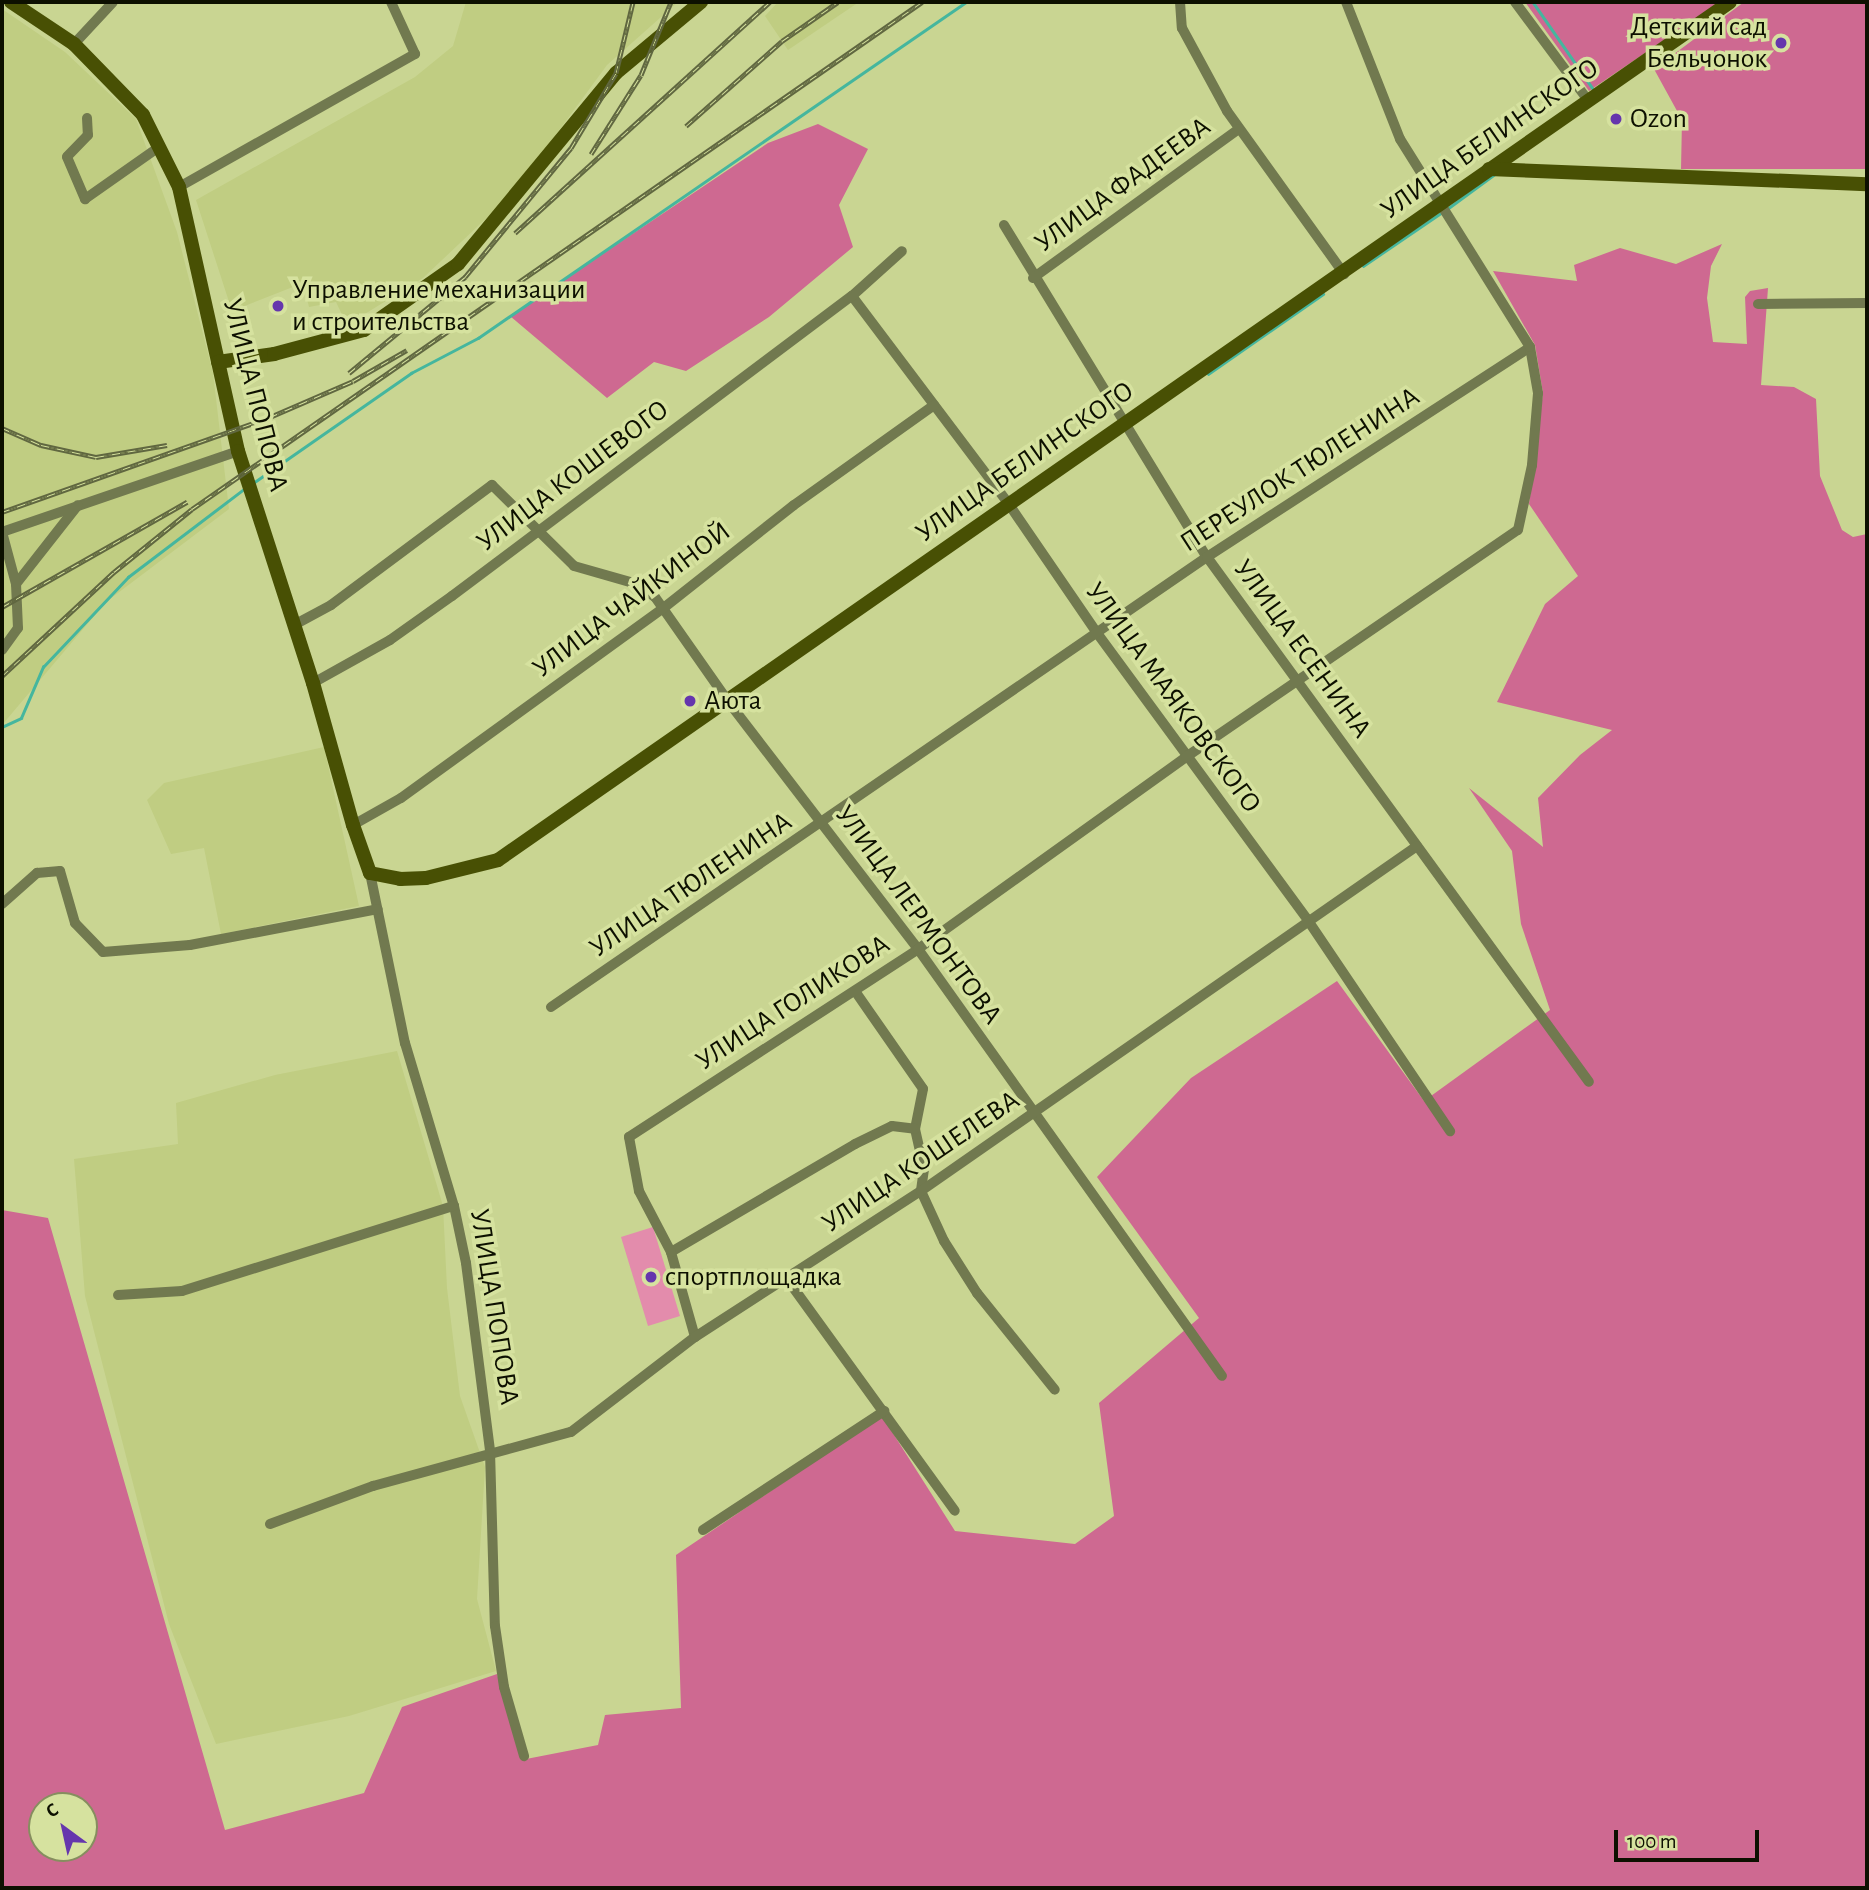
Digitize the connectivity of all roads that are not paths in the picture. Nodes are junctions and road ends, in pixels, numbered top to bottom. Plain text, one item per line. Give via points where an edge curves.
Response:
1 (11, 2) edge
2 (113, 2) edge
3 (391, 2) edge
4 (701, 2) edge
5 (1180, 2) edge
6 (1346, 2) edge
7 (1515, 2) edge
8 (1730, 2) edge
9 (74, 44) junction
10 (1587, 99) junction
11 (87, 118) dead end
12 (1239, 129) junction
13 (159, 147) junction
14 (1489, 169) junction
15 (1867, 184) edge
16 (179, 187) junction
17 (1441, 202) junction
18 (1004, 225) dead end
19 (902, 251) dead end
20 (1343, 274) junction
21 (1033, 278) junction
22 (852, 296) junction
23 (1867, 303) edge
24 (1758, 304) dead end
25 (1530, 347) junction
26 (218, 362) junction
27 (934, 405) junction
28 (1122, 424) junction
29 (238, 451) junction
30 (1008, 503) junction
31 (79, 505) junction
32 (538, 530) junction
33 (2, 532) edge
34 (1207, 557) junction
35 (16, 584) junction
36 (661, 610) junction
37 (294, 625) junction
38 (1097, 633) junction
39 (2, 650) edge
40 (313, 682) junction
41 (1298, 682) junction
42 (727, 701) junction
43 (1186, 757) junction
44 (823, 823) junction
45 (353, 825) junction
46 (1417, 846) junction
47 (370, 873) junction
48 (2, 904) edge
49 (378, 909) junction
50 (1307, 919) junction
51 (918, 950) junction
52 (855, 991) junction
53 (551, 1007) dead end
54 (1589, 1082) dead end
55 (1034, 1114) junction
56 (915, 1129) junction
57 (1450, 1131) dead end
58 (921, 1191) junction
59 (454, 1206) junction
60 (671, 1252) junction
61 (787, 1279) junction
62 (118, 1295) dead end
63 (695, 1337) junction
64 (1222, 1376) dead end
65 (1055, 1390) dead end
66 (884, 1411) junction
67 (490, 1451) junction
68 (955, 1511) dead end
69 (270, 1524) dead end
70 (704, 1530) dead end
71 (524, 1756) dead end

1 - 9 street, УЛИЦА ПОПОВА
2 - 9 street
3 - 16 street via 415,54
4 - 26 street via 616,73 458,264 364,330 274,354
5 - 12 street via 1182,28
6 - 17 street via 1400,139
7 - 10 street
8 - 10 street, УЛИЦА БЕЛИНСКОГО
9 - 13 street, УЛИЦА ПОПОВА via 143,115
10 - 14 street, УЛИЦА БЕЛИНСКОГО
11 - 13 street via 89,135 67,157 85,199
12 - 20 street
12 - 21 street, УЛИЦА ФАДЕЕВА
13 - 16 street, УЛИЦА ПОПОВА
14 - 15 street
14 - 17 street, УЛИЦА БЕЛИНСКОГО
16 - 26 street, УЛИЦА ПОПОВА
17 - 20 street, УЛИЦА БЕЛИНСКОГО
17 - 25 street
18 - 21 street, УЛИЦА ЕСЕНИНА
19 - 22 street, УЛИЦА КОШЕВОГО
20 - 28 street, УЛИЦА БЕЛИНСКОГО
21 - 28 street, УЛИЦА ЕСЕНИНА
22 - 27 street, УЛИЦА МАЯКОВСКОГО
22 - 32 street, УЛИЦА КОШЕВОГО
23 - 24 street
25 - 34 street, ПЕРЕУЛОК ТЮЛЕНИНА
25 - 41 street, УЛИЦА ГОЛИКОВА via 1538,393 1532,465 1518,530
26 - 29 street, УЛИЦА ПОПОВА
27 - 30 street, УЛИЦА МАЯКОВСКОГО
27 - 36 street, УЛИЦА ЧАЙКИНОЙ via 794,505
28 - 30 street, УЛИЦА БЕЛИНСКОГО
28 - 34 street, УЛИЦА ЕСЕНИНА
29 - 31 street
29 - 37 street, УЛИЦА ПОПОВА
30 - 38 street, УЛИЦА МАЯКОВСКОГО
30 - 42 street, УЛИЦА БЕЛИНСКОГО
31 - 33 street
31 - 35 street
32 - 36 street, УЛИЦА ЛЕРМОНТОВА via 574,566 637,584 655,597
32 - 37 street, УЛИЦА ЛЕРМОНТОВА via 492,485 331,605
32 - 40 street, УЛИЦА КОШЕВОГО via 390,640
33 - 35 street
34 - 38 street, ПЕРЕУЛОК ТЮЛЕНИНА
34 - 41 street, УЛИЦА ЕСЕНИНА
35 - 39 street via 18,628
36 - 42 street, УЛИЦА ЛЕРМОНТОВА
36 - 45 street, УЛИЦА ЧАЙКИНОЙ via 401,798
37 - 40 street, УЛИЦА ПОПОВА
38 - 43 street, УЛИЦА МАЯКОВСКОГО
38 - 44 street, УЛИЦА ТЮЛЕНИНА
40 - 45 street, УЛИЦА ПОПОВА
41 - 43 street, УЛИЦА ГОЛИКОВА
41 - 46 street, УЛИЦА ЕСЕНИНА
42 - 44 street, УЛИЦА ЛЕРМОНТОВА
42 - 47 street, УЛИЦА БЕЛИНСКОГО via 498,860 426,878
43 - 50 street, УЛИЦА МАЯКОВСКОГО
43 - 51 street, УЛИЦА ГОЛИКОВА
44 - 51 street, УЛИЦА ЛЕРМОНТОВА
44 - 53 street, УЛИЦА ТЮЛЕНИНА
45 - 47 street
46 - 50 street, УЛИЦА КОШЕЛЕВА
46 - 54 street, УЛИЦА ЕСЕНИНА
47 - 49 street, УЛИЦА ПОПОВА
48 - 49 street via 37,873 60,871 75,923 103,952 190,945
49 - 59 street, УЛИЦА ПОПОВА via 405,1043
50 - 55 street, УЛИЦА КОШЕЛЕВА
50 - 57 street, УЛИЦА МАЯКОВСКОГО
51 - 52 street, УЛИЦА ГОЛИКОВА
51 - 55 street, УЛИЦА ЛЕРМОНТОВА
52 - 56 street via 923,1089
52 - 60 street, УЛИЦА ГОЛИКОВА via 629,1137 639,1191
55 - 58 street, УЛИЦА КОШЕЛЕВА
55 - 64 street, УЛИЦА ЛЕРМОНТОВА
56 - 58 street via 924,1169
56 - 60 street via 892,1126 855,1144
58 - 61 street, УЛИЦА КОШЕЛЕВА
58 - 65 street via 944,1241 977,1293
59 - 62 street via 182,1291
59 - 67 street, УЛИЦА ПОПОВА via 466,1263
60 - 63 street, УЛИЦА ГОЛИКОВА
61 - 63 street, УЛИЦА КОШЕЛЕВА
61 - 66 street
63 - 67 street, УЛИЦА КОШЕЛЕВА via 571,1432
66 - 68 street
66 - 70 street
67 - 69 street, УЛИЦА КОШЕЛЕВА via 373,1486
67 - 71 street, УЛИЦА ПОПОВА via 495,1626 504,1687

